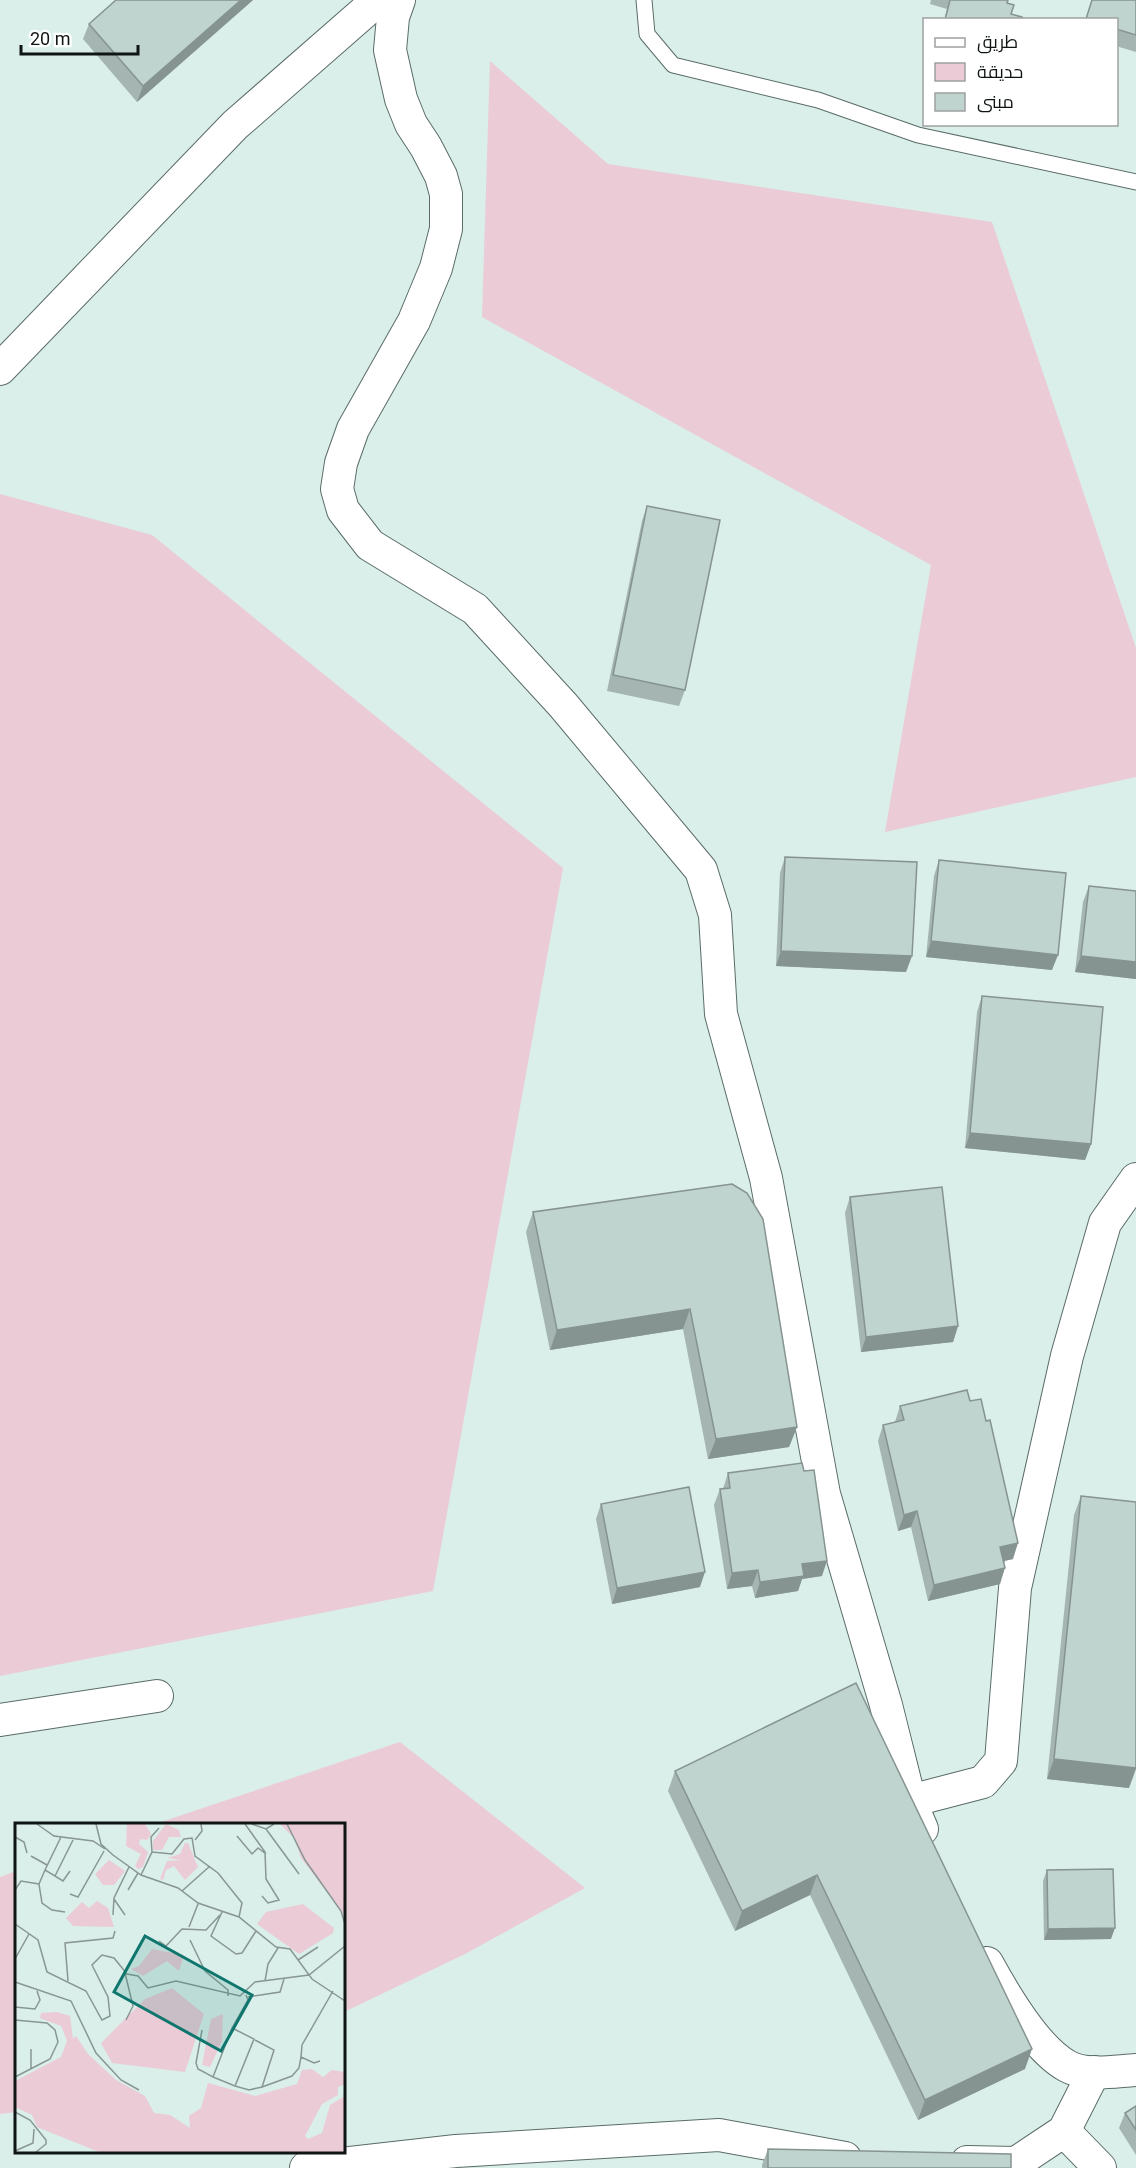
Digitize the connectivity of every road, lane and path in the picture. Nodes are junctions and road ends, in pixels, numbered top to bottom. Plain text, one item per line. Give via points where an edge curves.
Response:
1 (378, 0) edge
2 (399, 0) edge
3 (644, 0) edge
4 (1136, 182) edge
5 (0, 369) edge
6 (1136, 1179) edge
7 (157, 1696) dead end
8 (0, 1720) edge
9 (910, 1801) junction
10 (933, 1856) edge
11 (975, 1941) edge
12 (1136, 2070) edge
13 (1094, 2072) junction
14 (1064, 2131) junction
15 (874, 2159) edge
16 (456, 2160) edge
17 (933, 2161) edge
18 (306, 2168) edge
19 (1100, 2168) edge

1 - 5 street via 236,125
2 - 9 street via 390,50 411,124 441,177 446,194 446,230 436,268 414,321 353,429 337,489 343,510 370,546 475,609 563,705 701,870 715,915 721,1014 766,1178 824,1494
3 - 4 lane via 647,34 673,64 818,100 918,135
6 - 9 street via 1105,1223 1067,1356 1016,1588 1001,1761 983,1782
7 - 8 street
9 - 10 street
11 - 13 street via 1004,1994 1044,2047 1067,2066
12 - 13 street
13 - 14 street
14 - 17 street via 1016,2163
14 - 19 street
15 - 16 street via 850,2159 719,2135
16 - 18 street

